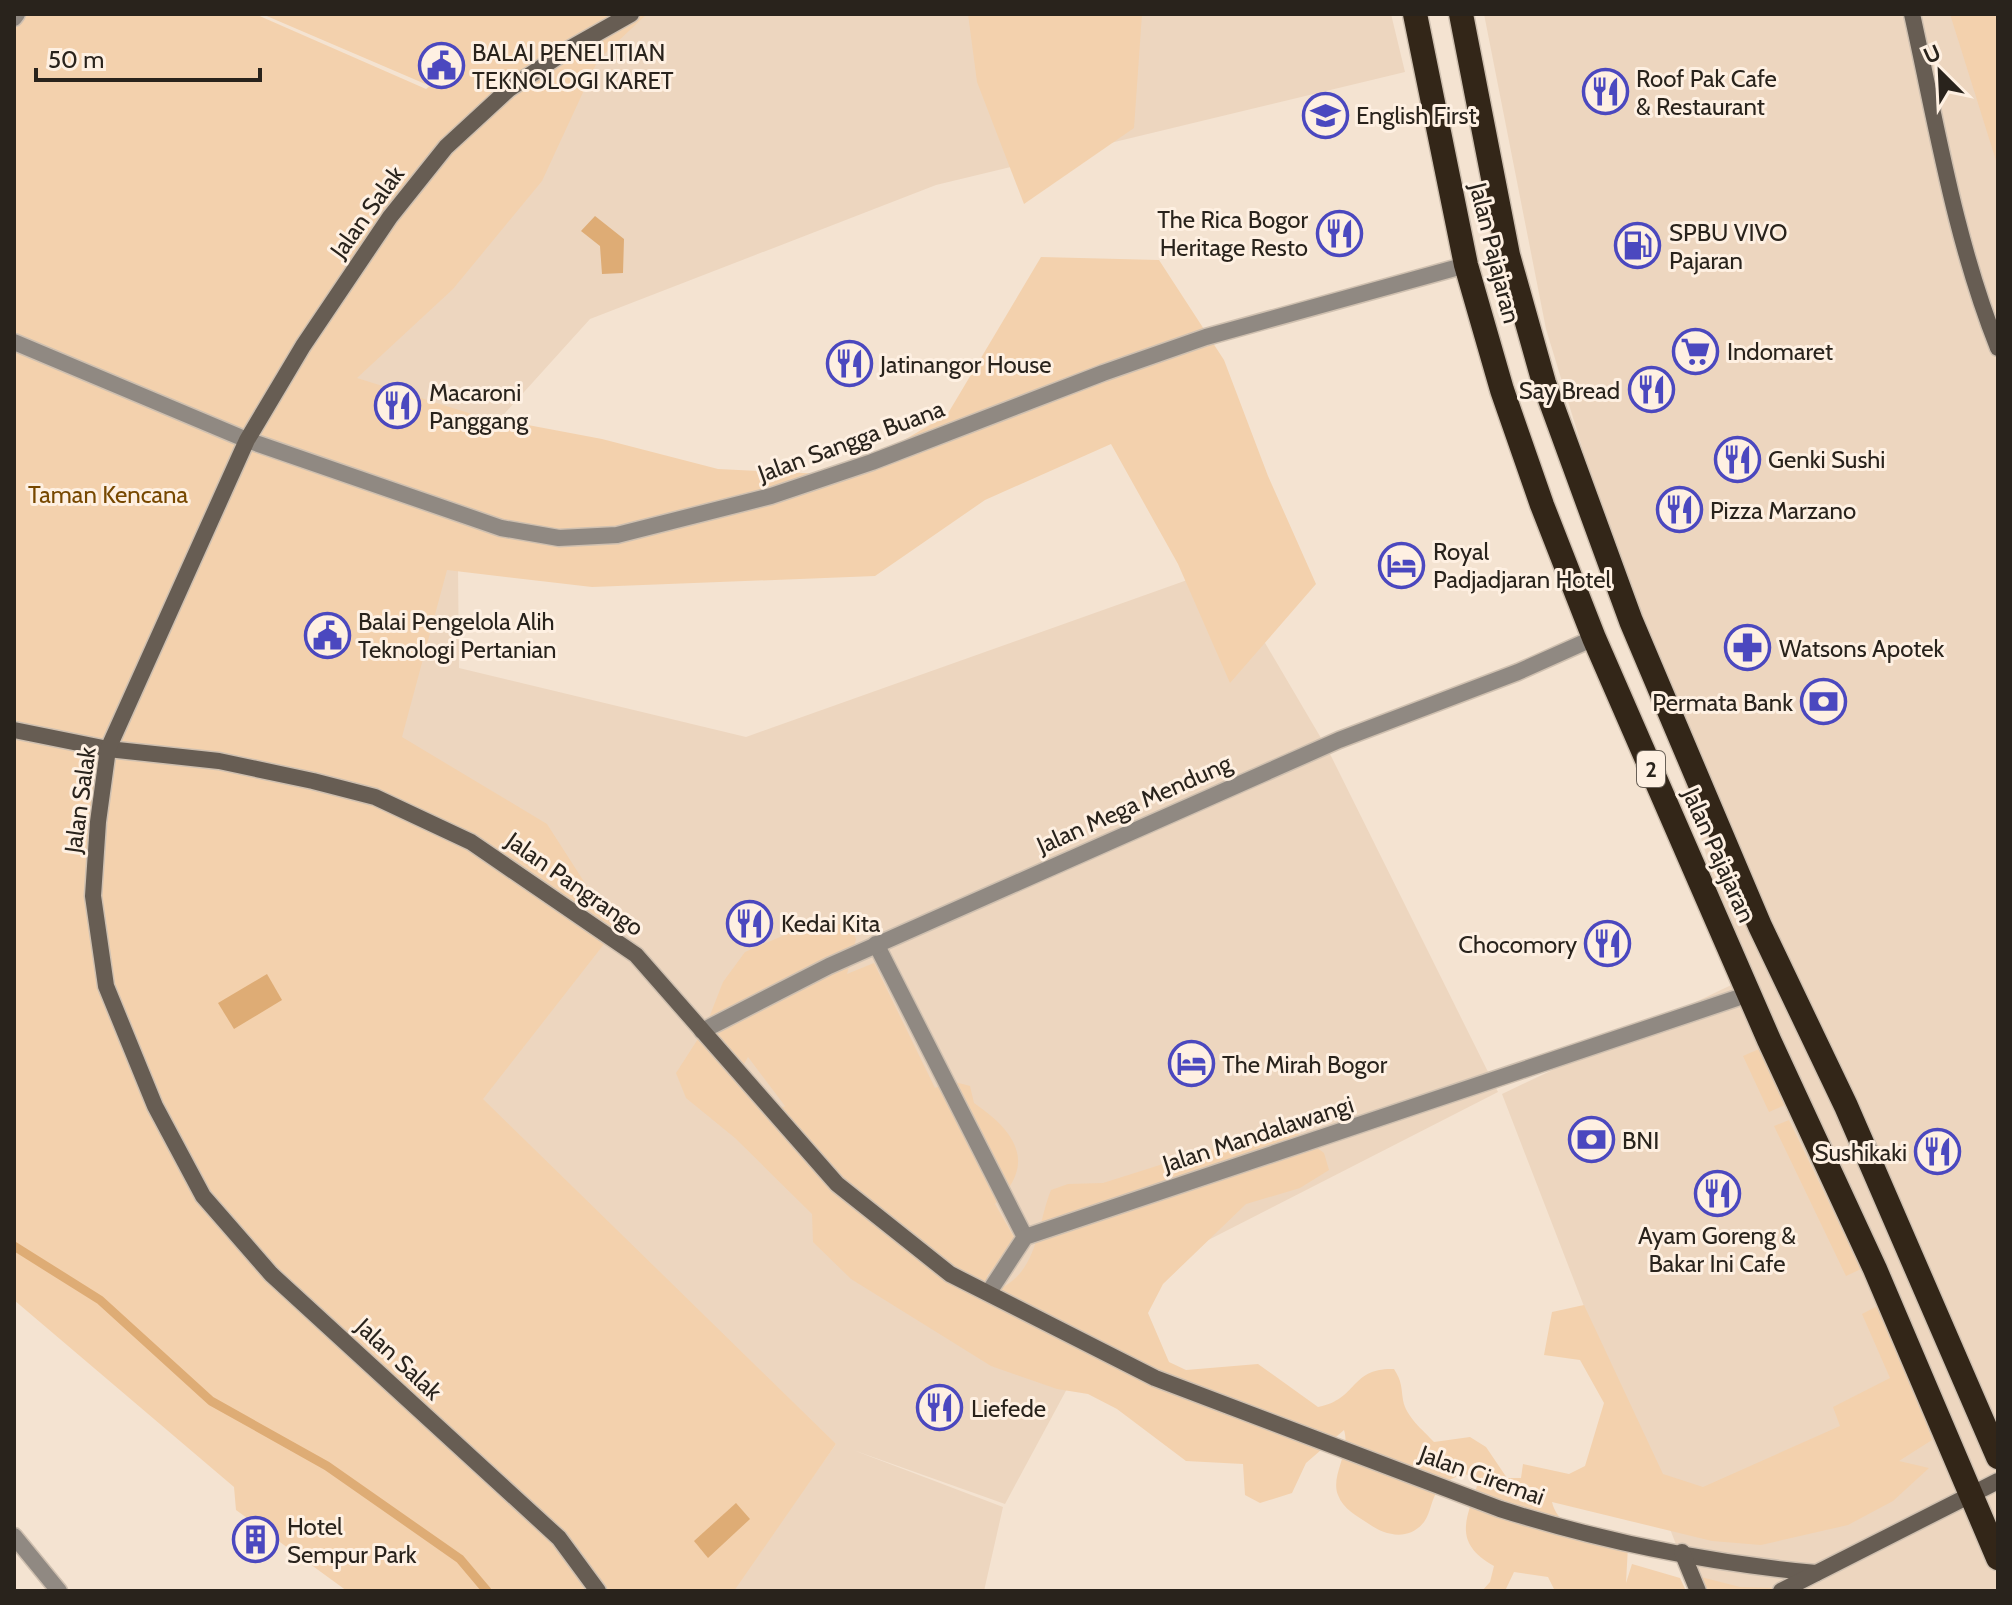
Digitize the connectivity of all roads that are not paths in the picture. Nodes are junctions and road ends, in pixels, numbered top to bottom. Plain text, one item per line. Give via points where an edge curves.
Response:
1 (631, 14) edge
2 (1415, 14) edge
3 (1461, 14) edge
4 (1912, 14) edge
5 (1466, 265) junction
6 (14, 342) edge
7 (1998, 348) edge
8 (247, 440) junction
9 (1594, 638) junction
10 (14, 730) edge
11 (108, 749) junction
12 (876, 944) junction
13 (1749, 994) junction
14 (702, 1031) junction
15 (1025, 1237) junction
16 (989, 1292) junction
17 (1998, 1457) edge
18 (1998, 1481) edge
19 (1973, 1495) junction
20 (14, 1536) edge
21 (1682, 1552) junction
22 (1998, 1558) edge
23 (1816, 1573) junction
24 (59, 1591) edge
25 (598, 1591) edge
26 (1698, 1591) edge
27 (1781, 1591) edge

1 - 8 street, Jalan Salak via 509,89 446,147 390,217
2 - 5 highway, Jalan Pajajaran / 2
3 - 17 highway, Jalan Pajajaran / 2 via 1508,255 1544,383 1626,606 1760,926 1846,1106
4 - 7 street via 1939,157
5 - 8 street, Jalan Sangga Buana via 1206,337 771,496 617,535 559,538 501,528
5 - 9 highway, Jalan Pajajaran / 2 via 1502,390
6 - 8 street, Jalan Sangga Buana
8 - 11 street, Jalan Salak
9 - 12 street, Jalan Mega Mendung via 1339,740
9 - 13 highway, Jalan Pajajaran / 2
10 - 11 street, Jalan Pangrango
11 - 14 street, Jalan Pangrango via 219,761 329,785 375,797 471,842 636,955
11 - 25 street, Jalan Salak via 93,896 106,986 155,1106 203,1196 271,1274 559,1538
12 - 14 street, Jalan Mega Mendung
12 - 15 street
13 - 15 street, Jalan Mandalawangi
13 - 19 highway, Jalan Pajajaran / 2
14 - 16 street, Jalan Pangrango via 837,1184 950,1274
15 - 16 street
16 - 21 street, Jalan Ciremai via 1155,1378 1285,1428 1553,1526
18 - 19 street
19 - 22 highway, Jalan Pajajaran / 2
19 - 23 street
20 - 24 street
21 - 23 street, Jalan Ciremai
21 - 26 street
23 - 27 street

